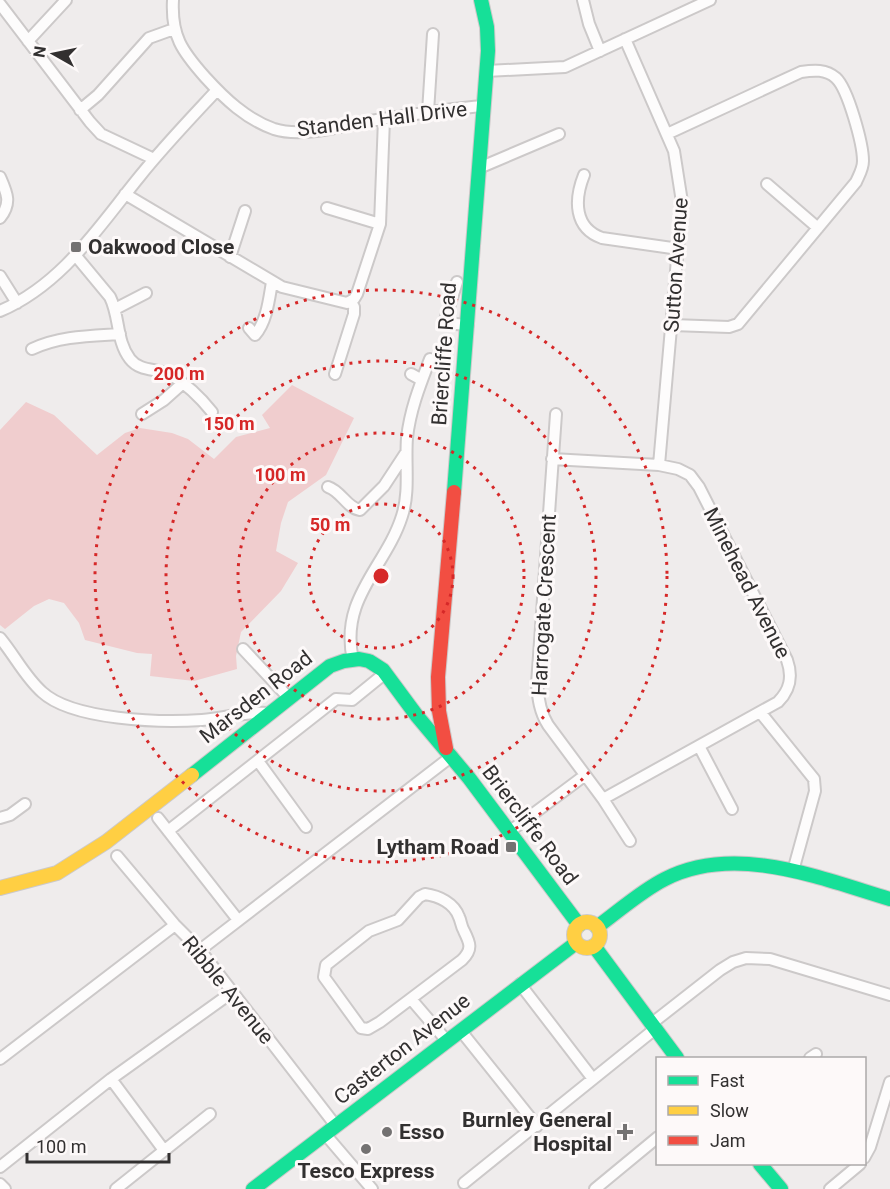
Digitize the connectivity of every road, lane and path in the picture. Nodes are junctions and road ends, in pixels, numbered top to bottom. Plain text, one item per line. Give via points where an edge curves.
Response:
1 (66, 0) edge
2 (173, 0) edge
3 (481, 0) edge
4 (583, 0) edge
5 (710, 0) edge
6 (0, 4) edge
7 (688, 5) edge
8 (174, 29) junction
9 (433, 34) dead end
10 (625, 39) junction
11 (28, 41) junction
12 (600, 51) junction
13 (486, 71) junction
14 (217, 90) junction
15 (484, 106) junction
16 (80, 110) junction
17 (428, 112) junction
18 (384, 119) junction
19 (559, 134) dead end
20 (667, 134) junction
21 (154, 159) junction
22 (479, 168) junction
23 (584, 175) dead end
24 (0, 177) edge
25 (767, 184) dead end
26 (125, 195) junction
27 (327, 208) dead end
28 (246, 217) dead end
29 (0, 218) edge
30 (380, 224) junction
31 (818, 228) junction
32 (680, 249) junction
33 (76, 256) junction
34 (230, 257) junction
35 (0, 276) edge
36 (272, 282) junction
37 (457, 282) dead end
38 (146, 293) dead end
39 (351, 302) junction
40 (17, 303) junction
41 (115, 309) junction
42 (0, 311) edge
43 (468, 325) junction
44 (672, 325) junction
45 (120, 334) junction
46 (254, 334) dead end
47 (32, 349) dead end
48 (430, 359) dead end
49 (335, 374) dead end
50 (411, 374) dead end
51 (422, 380) junction
52 (183, 383) junction
53 (212, 412) dead end
54 (142, 414) dead end
55 (556, 414) dead end
56 (406, 451) junction
57 (552, 459) junction
58 (659, 465) junction
59 (328, 487) dead end
60 (0, 638) edge
61 (243, 649) dead end
62 (352, 660) junction
63 (384, 674) junction
64 (289, 698) junction
65 (439, 711) junction
66 (760, 712) junction
67 (270, 713) junction
68 (416, 716) junction
69 (699, 746) junction
70 (449, 753) junction
71 (258, 761) junction
72 (584, 776) junction
73 (603, 799) junction
74 (25, 804) dead end
75 (732, 809) dead end
76 (12, 814) junction
77 (0, 818) edge
78 (158, 818) dead end
79 (18, 824) dead end
80 (306, 827) dead end
81 (168, 831) junction
82 (509, 832) junction
83 (630, 840) dead end
84 (117, 856) dead end
85 (793, 871) junction
86 (0, 888) edge
87 (890, 899) edge
88 (238, 920) junction
89 (175, 925) junction
90 (579, 925) junction
91 (597, 927) junction
92 (576, 943) junction
93 (594, 946) junction
94 (200, 950) junction
95 (520, 984) junction
96 (231, 993) junction
97 (890, 995) edge
98 (411, 999) junction
99 (653, 1027) junction
100 (461, 1030) junction
101 (447, 1041) junction
102 (676, 1057) edge
103 (0, 1059) edge
104 (111, 1079) junction
105 (593, 1079) junction
106 (890, 1083) edge
107 (210, 1114) dead end
108 (537, 1126) junction
109 (331, 1130) junction
110 (656, 1138) edge
111 (163, 1149) junction
112 (866, 1154) edge
113 (761, 1165) edge
114 (859, 1165) edge
115 (0, 1167) edge
116 (464, 1183) dead end
117 (0, 1184) edge
118 (5, 1189) edge
119 (116, 1189) edge
120 (253, 1189) edge
121 (372, 1189) edge
122 (595, 1189) edge
123 (781, 1189) edge
124 (830, 1189) edge

1 - 11 street
2 - 8 street, Standen Hall Drive
3 - 13 main road, Briercliffe Road via 487,27
4 - 12 street
5 - 7 street
6 - 11 street
7 - 10 street
8 - 14 street, Standen Hall Drive via 186,55
8 - 16 street via 149,38 98,96
9 - 17 street
10 - 12 street
10 - 20 street, Sutton Avenue
11 - 16 street
12 - 13 street via 565,67
13 - 15 main road, Briercliffe Road
14 - 18 street, Standen Hall Drive via 244,113 289,132
14 - 21 street
15 - 17 street, Standen Hall Drive
15 - 22 main road, Briercliffe Road
16 - 21 street via 101,134
17 - 18 street, Standen Hall Drive
18 - 30 street
19 - 22 street
20 - 31 street via 801,72 818,70 834,76 846,90 863,161 856,182
20 - 32 street, Sutton Avenue via 681,188
21 - 26 street
22 - 43 main road, Briercliffe Road
23 - 32 street via 575,185 577,208 582,224 594,235
24 - 29 street via 9,199
25 - 31 street
26 - 33 street
26 - 34 street
27 - 30 street
28 - 34 street
30 - 39 street
31 - 44 street via 738,324
32 - 44 street, Sutton Avenue
33 - 40 street
33 - 41 street via 110,297
34 - 36 street
35 - 40 street
36 - 39 street via 342,303
36 - 46 street via 265,314
37 - 43 street via 444,323
38 - 41 street
39 - 49 street via 354,314 347,356
40 - 42 street
41 - 45 street
43 - 65 main road, Briercliffe Road via 438,677
44 - 58 street, Sutton Avenue
45 - 47 street via 64,338
45 - 52 street via 123,349 134,364 158,369
48 - 51 street
50 - 51 street
51 - 56 street via 410,417
52 - 53 street
52 - 54 street
55 - 57 street, Harrogate Crescent
56 - 59 street via 384,486 360,510 354,509 336,489
56 - 62 street via 403,514 357,605 349,635
57 - 58 street, Minehead Avenue
57 - 72 street, Harrogate Crescent via 537,684 541,712
58 - 66 street, Minehead Avenue via 690,475 699,487 787,660 790,684 785,695
60 - 67 street via 42,693 86,712 185,720
61 - 64 street
62 - 63 main road, Briercliffe Road via 369,661
62 - 64 main road, Marsden Road via 330,666
63 - 68 main road, Briercliffe Road
63 - 71 street via 352,700 336,699
64 - 67 main road, Marsden Road
65 - 68 main road
65 - 70 main road, Briercliffe Road
66 - 69 street, Minehead Avenue
66 - 85 street via 814,779 815,791
67 - 86 main road, Marsden Road via 106,842 57,873
68 - 70 main road, Briercliffe Road
69 - 73 street, Minehead Avenue
69 - 75 street
70 - 82 main road, Briercliffe Road
70 - 88 street
71 - 80 street
71 - 81 street
72 - 73 street, Harrogate Crescent
72 - 82 street
73 - 83 street, Harrogate Crescent
74 - 76 street
76 - 77 street
76 - 79 street
78 - 81 street
81 - 88 street
82 - 90 main road, Briercliffe Road
84 - 89 street, Ribble Avenue
85 - 87 main road
85 - 91 main road via 754,864 686,871 666,879
88 - 94 street
89 - 94 street, Ribble Avenue
89 - 103 street
90 - 91 main road via 588,922
90 - 92 main road via 574,933
91 - 93 main road via 600,937
92 - 93 main road via 585,948
92 - 95 main road, Casterton Avenue
93 - 99 main road
94 - 96 street, Ribble Avenue
95 - 100 main road, Casterton Avenue
95 - 105 street
96 - 104 street
96 - 109 street, Ribble Avenue
97 - 99 street via 776,961 746,958 720,970
98 - 98 street via 462,960 470,948 455,909 434,895 418,897 398,920 369,931 323,970 361,1028 368,1029
98 - 101 street
99 - 102 main road
99 - 105 street
100 - 101 main road, Casterton Avenue
100 - 108 street
101 - 109 main road, Casterton Avenue
104 - 111 street
104 - 115 street
105 - 108 street
106 - 112 street
107 - 111 street
108 - 116 street
109 - 120 main road, Casterton Avenue
109 - 121 street, Ribble Avenue
110 - 122 street
111 - 119 street
113 - 123 main road
114 - 124 street
117 - 118 street

